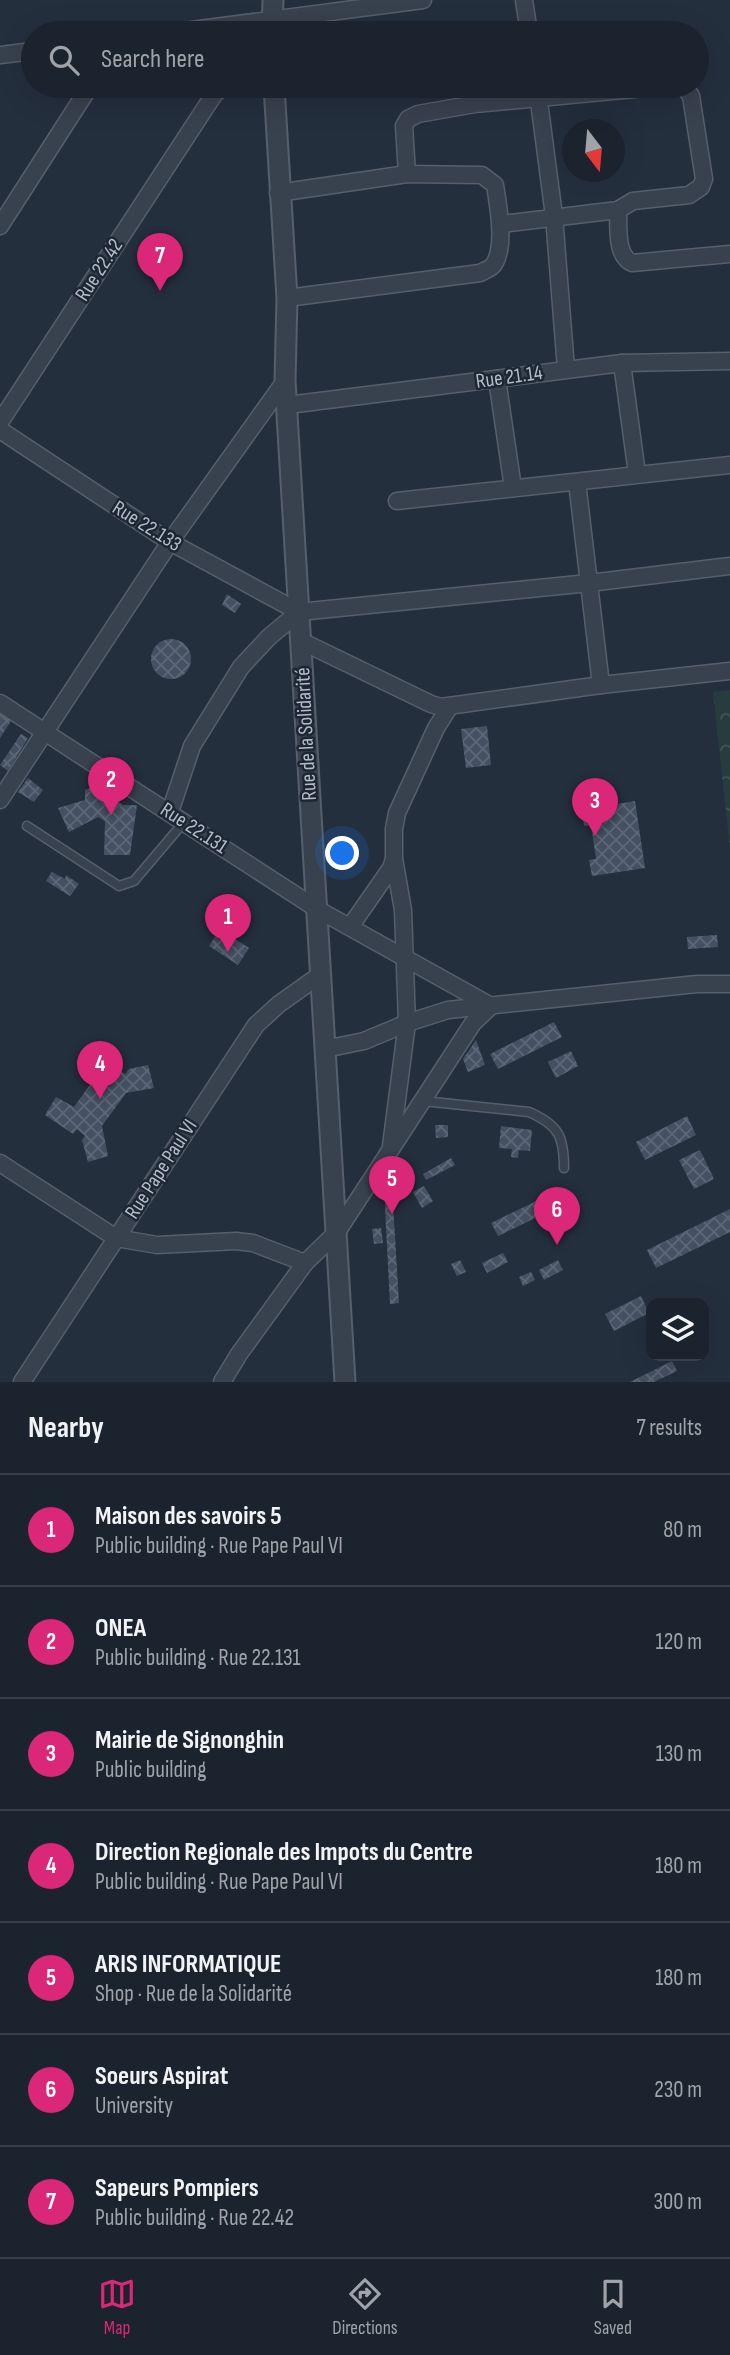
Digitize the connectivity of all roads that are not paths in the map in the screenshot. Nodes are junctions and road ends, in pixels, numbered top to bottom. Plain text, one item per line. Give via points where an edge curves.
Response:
1 (263, 0) edge
2 (273, 0) edge
3 (423, 0) edge
4 (524, 0) edge
5 (270, 21) edge
6 (272, 21) edge
7 (306, 21) edge
8 (527, 21) edge
9 (21, 52) edge
10 (0, 55) edge
11 (82, 98) edge
12 (212, 98) edge
13 (274, 98) edge
14 (506, 98) edge
15 (539, 98) edge
16 (691, 98) edge
17 (407, 174) junction
18 (278, 193) junction
19 (618, 210) junction
20 (554, 216) junction
21 (502, 225) junction
22 (0, 226) edge
23 (730, 254) edge
24 (287, 298) junction
25 (730, 361) edge
26 (622, 363) junction
27 (566, 369) junction
28 (497, 379) junction
29 (285, 381) junction
30 (288, 405) junction
31 (0, 422) edge
32 (0, 430) edge
33 (730, 465) edge
34 (637, 474) junction
35 (577, 482) junction
36 (513, 488) junction
37 (397, 501) dead end
38 (170, 542) junction
39 (730, 565) edge
40 (589, 583) junction
41 (299, 612) junction
42 (301, 641) junction
43 (730, 671) edge
44 (601, 685) junction
45 (0, 703) edge
46 (450, 706) junction
47 (45, 731) junction
48 (0, 800) edge
49 (170, 812) junction
50 (184, 822) junction
51 (27, 826) dead end
52 (394, 859) junction
53 (317, 909) junction
54 (351, 928) junction
55 (405, 958) junction
56 (320, 975) junction
57 (730, 984) edge
58 (491, 1006) junction
59 (407, 1023) junction
60 (325, 1049) junction
61 (423, 1101) junction
62 (390, 1150) junction
63 (0, 1163) edge
64 (564, 1168) dead end
65 (337, 1232) junction
66 (116, 1238) junction
67 (306, 1263) junction
68 (22, 1382) edge
69 (222, 1382) edge
70 (345, 1382) edge

1 - 5 street
2 - 6 street
3 - 7 street
4 - 8 street
9 - 10 street
11 - 22 street
12 - 31 street, Rue 22.42
13 - 18 street, Rue de la Solidarité
14 - 17 street via 408,119 404,126
15 - 20 street
16 - 19 street via 704,179 701,187 689,195 633,201
17 - 18 street
17 - 21 street via 481,175 495,185
18 - 24 street, Rue de la Solidarité
19 - 20 street
19 - 23 street via 621,254 632,263
20 - 21 street
20 - 27 street
21 - 24 street via 496,262 480,273
24 - 29 street, Rue de la Solidarité
25 - 26 street, Rue 21.14
26 - 27 street, Rue 21.14
26 - 34 street
27 - 28 street, Rue 21.14
28 - 30 street, Rue 21.14
28 - 36 street
29 - 30 street, Rue de la Solidarité
29 - 38 street
30 - 41 street, Rue de la Solidarité
32 - 38 street, Rue 22.133
33 - 34 street
34 - 35 street
35 - 36 street
35 - 40 street
36 - 37 street
38 - 41 street, Rue 22.133
38 - 47 street
39 - 40 street
40 - 41 street
40 - 44 street
41 - 42 street, Rue de la Solidarité
41 - 49 street via 241,667 192,746
42 - 46 street via 431,704
42 - 53 street, Rue de la Solidarité
43 - 44 street
44 - 46 street
45 - 47 street, Rue 22.131
46 - 52 street via 397,813
47 - 48 street
47 - 49 street, Rue 22.131
49 - 50 street, Rue 22.131
50 - 51 lane via 134,881 119,886
50 - 53 street, Rue 22.131
52 - 54 street
52 - 55 street
53 - 54 street, Rue 22.131
53 - 56 street, Rue de la Solidarité
54 - 55 street, Rue 22.131
55 - 58 street, Rue 22.131
55 - 59 street
56 - 60 street, Rue de la Solidarité
56 - 66 street, Rue Pape Paul VI via 256,1025
57 - 58 street
58 - 59 street via 449,1010
58 - 61 street via 472,1023
59 - 60 street via 364,1041
59 - 62 street
60 - 65 street, Rue de la Solidarité
61 - 62 street
61 - 64 lane via 529,1112 544,1118 557,1130 564,1146
62 - 65 street
63 - 66 street
65 - 67 street
65 - 70 street, Rue de la Solidarité
66 - 67 street via 157,1245 253,1243
66 - 68 street, Rue Pape Paul VI
67 - 69 street

